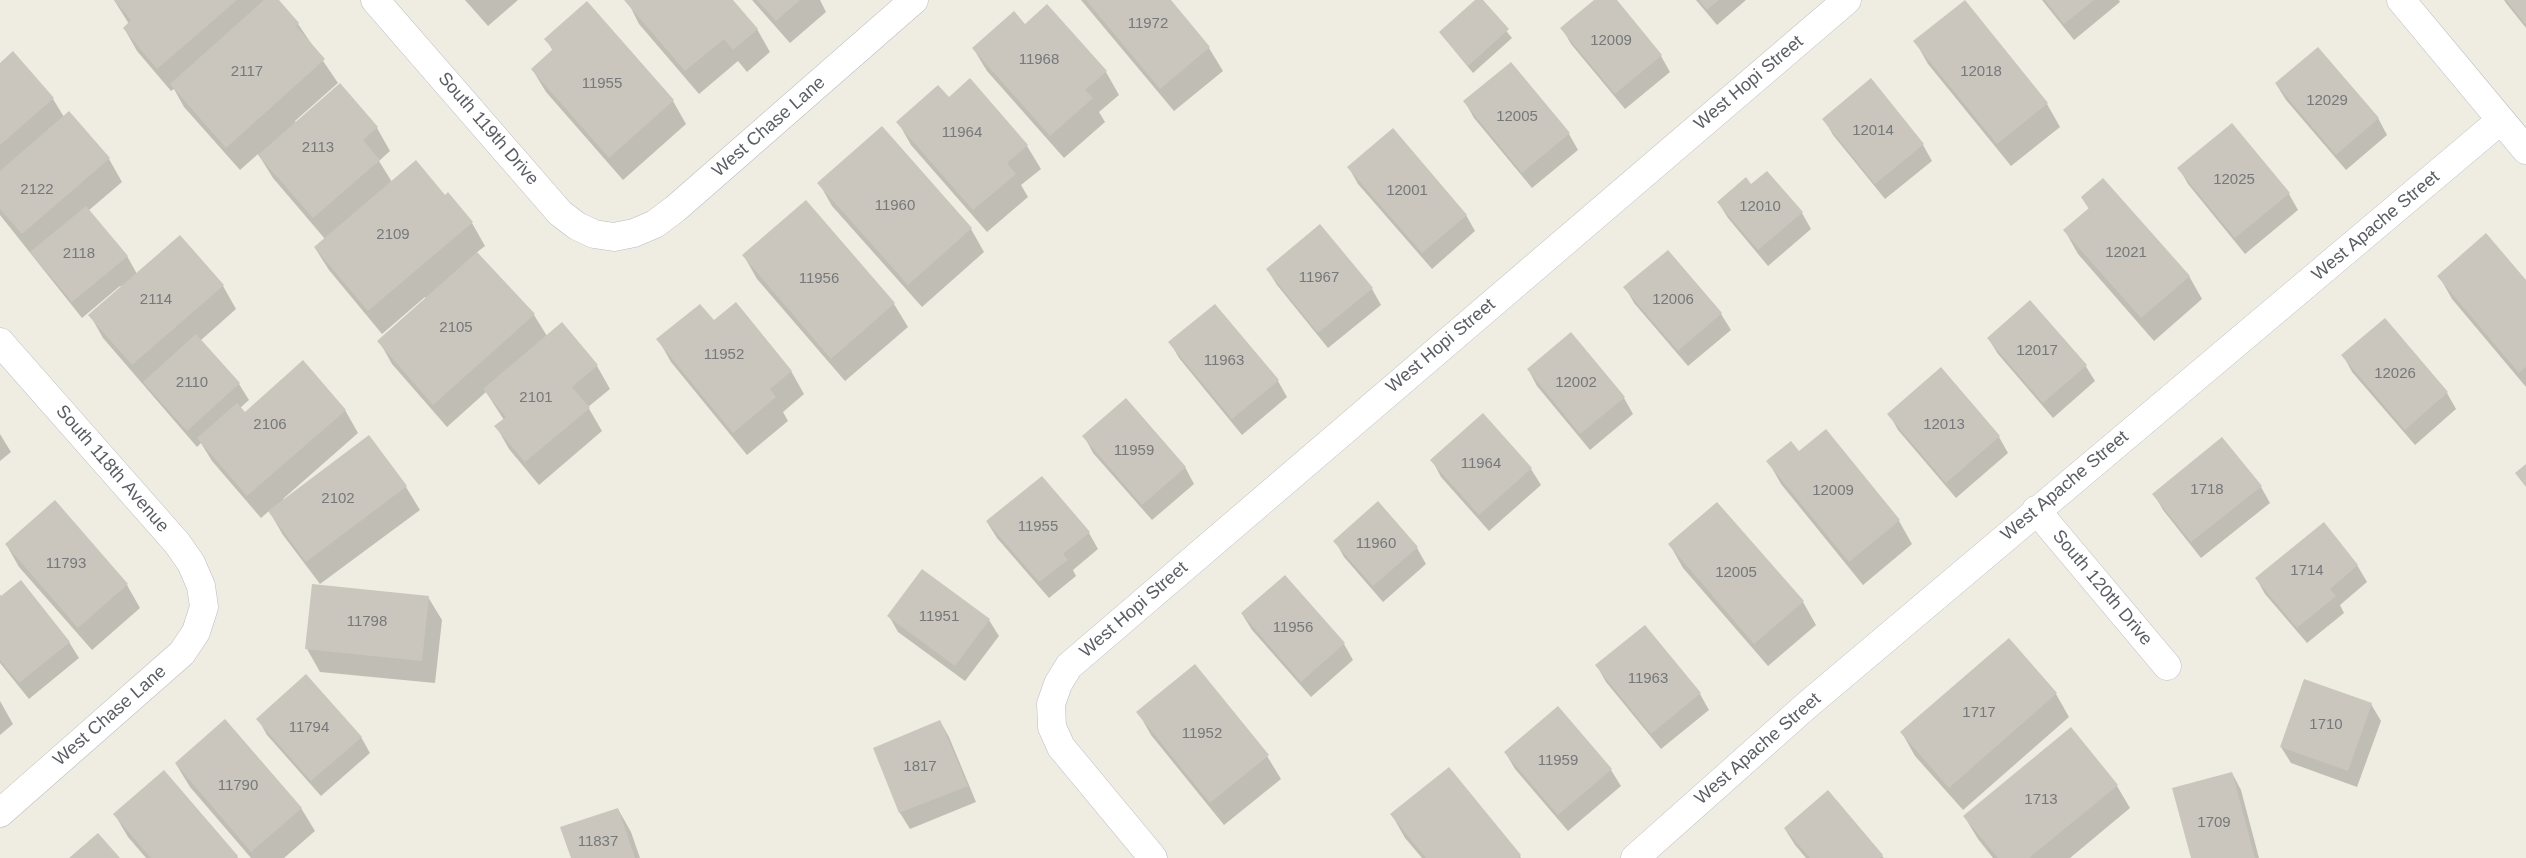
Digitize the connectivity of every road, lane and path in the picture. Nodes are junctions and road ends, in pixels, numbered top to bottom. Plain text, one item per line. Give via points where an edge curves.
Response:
1 (375, 0) edge
2 (914, 0) edge
3 (1847, 0) edge
4 (2401, 0) edge
5 (2501, 120) junction
6 (2526, 150) edge
7 (614, 237) joint
8 (0, 342) edge
9 (2036, 510) junction
10 (204, 607) joint
11 (2167, 666) dead end
12 (0, 813) edge
13 (1153, 858) edge
14 (1635, 858) edge

1 - 7 street, South 119th Drive via 560,213 576,226 594,234
2 - 7 street, West Chase Lane via 675,209 655,224
3 - 13 street, West Hopi Street via 1084,652 1065,672 1051,704 1052,727 1061,746
4 - 5 street
5 - 6 street
5 - 9 street, West Apache Street
8 - 10 street, South 118th Avenue via 177,543 201,586
9 - 11 street, South 120th Drive
9 - 14 street, West Apache Street via 1806,706
10 - 12 street, West Chase Lane via 196,632 182,653

